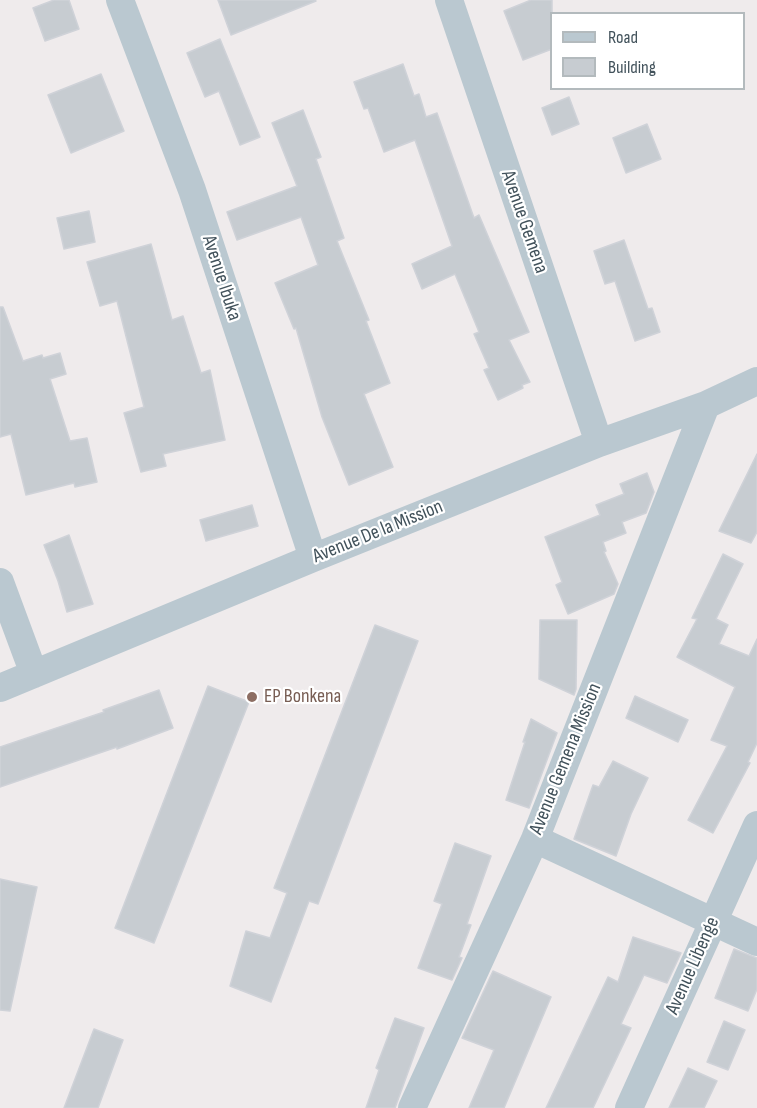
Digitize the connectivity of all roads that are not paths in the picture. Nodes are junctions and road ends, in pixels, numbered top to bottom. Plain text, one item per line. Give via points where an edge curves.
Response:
1 (120, 0) edge
2 (449, 0) edge
3 (757, 381) edge
4 (706, 405) junction
5 (599, 443) junction
6 (314, 558) junction
7 (0, 582) edge
8 (34, 674) junction
9 (0, 688) edge
10 (757, 825) edge
11 (535, 839) junction
12 (713, 922) junction
13 (757, 942) edge
14 (412, 1108) edge
15 (629, 1108) edge

1 - 6 street, Avenue Ibuka via 192,190
2 - 5 street, Avenue Gemena
3 - 4 street, Avenue De la Mission
4 - 5 street, Avenue De la Mission
4 - 11 street, Avenue Gemena Mission
5 - 6 street, Avenue De la Mission
6 - 8 street, Avenue De la Mission
7 - 8 street
8 - 9 street, Avenue De la Mission
10 - 12 street, Avenue Libenge
11 - 12 street
11 - 14 street, Avenue Gemena Mission
12 - 13 street
12 - 15 street, Avenue Libenge

